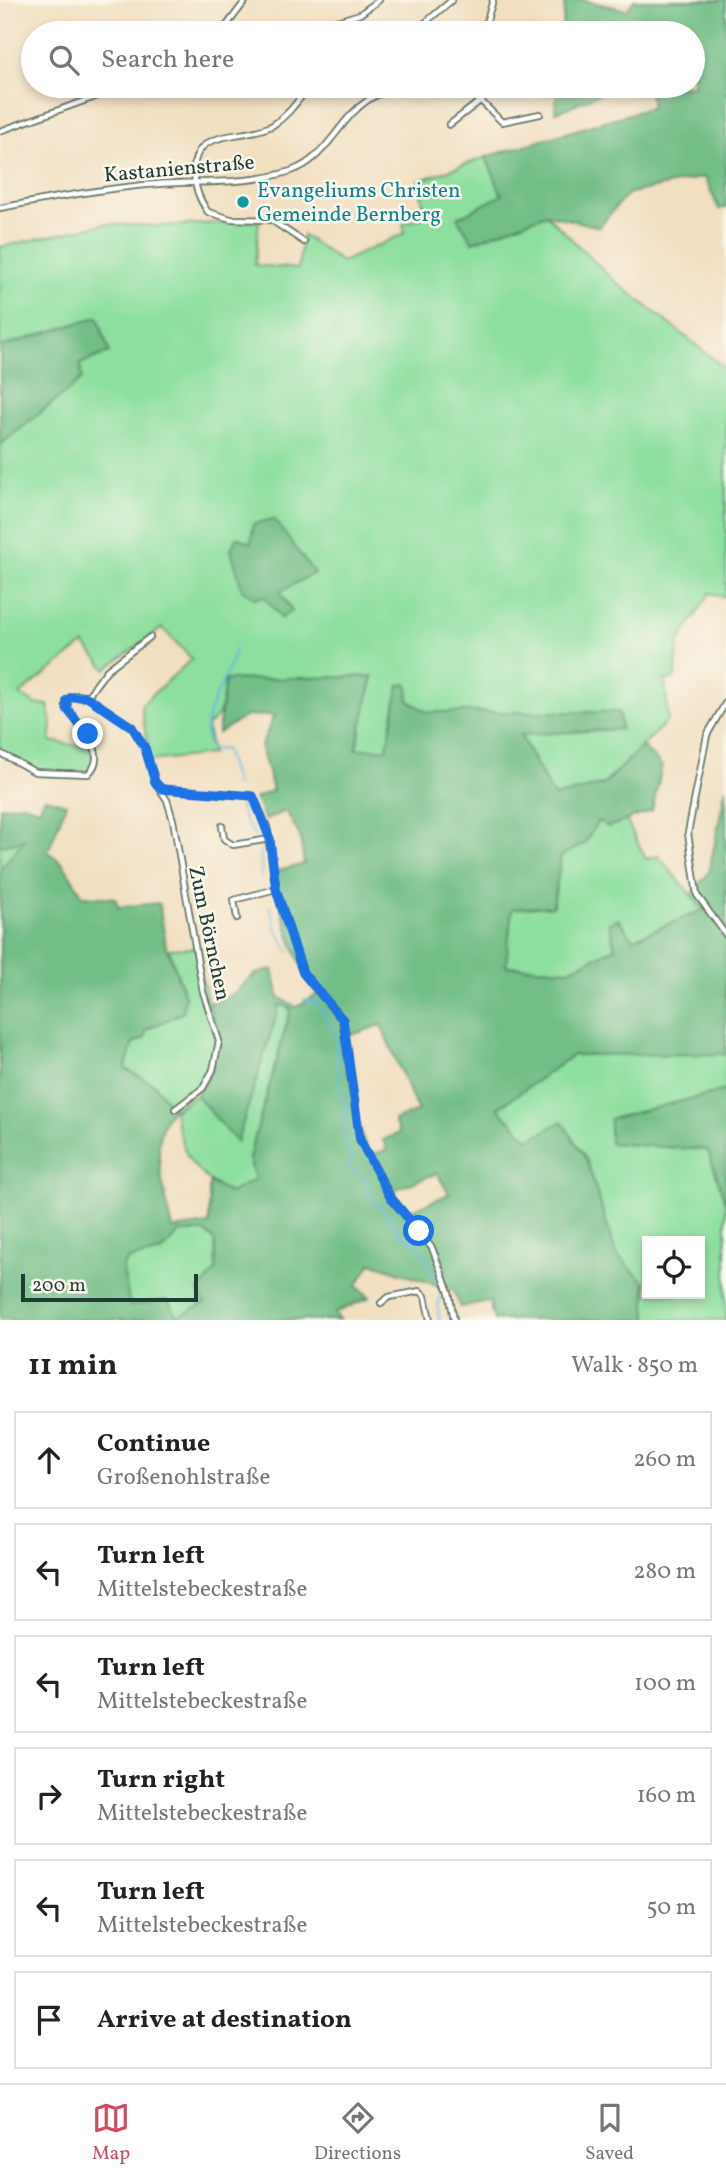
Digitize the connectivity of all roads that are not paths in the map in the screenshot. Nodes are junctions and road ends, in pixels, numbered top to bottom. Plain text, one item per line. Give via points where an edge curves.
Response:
1 (246, 0) edge
2 (379, 0) edge
3 (452, 0) edge
4 (494, 0) edge
5 (230, 21) edge
6 (335, 21) edge
7 (427, 21) edge
8 (487, 21) edge
9 (92, 98) edge
10 (300, 98) edge
11 (371, 98) edge
12 (477, 98) edge
13 (481, 102) junction
14 (540, 114) dead end
15 (449, 125) dead end
16 (0, 131) edge
17 (195, 182) junction
18 (0, 208) edge
19 (304, 242) dead end
20 (150, 638) dead end
21 (87, 697) junction
22 (726, 702) edge
23 (0, 753) edge
24 (162, 789) junction
25 (222, 826) dead end
26 (270, 839) junction
27 (276, 889) junction
28 (237, 918) dead end
29 (726, 935) edge
30 (175, 1109) dead end
31 (381, 1303) dead end
32 (430, 1320) edge
33 (454, 1320) edge

1 - 5 street
2 - 6 street via 360,13
3 - 7 street
4 - 8 street
9 - 16 street
10 - 17 street via 271,126 208,142 194,161
11 - 17 street, Kastanienstraße via 310,162 292,171 241,181
12 - 13 street
13 - 14 street via 507,122
13 - 15 street
17 - 18 street, Kastanienstraße via 93,191
17 - 19 street via 201,202 218,217 271,220
20 - 21 street via 107,670
21 - 23 street via 71,697 66,705 92,744 95,763 88,774 35,772
21 - 24 street, Zum Börnchen via 132,727
22 - 29 street via 707,735 688,833 697,895
24 - 26 street via 253,796
24 - 30 street, Zum Börnchen via 173,820 203,992 219,1036 213,1070 203,1088
25 - 26 street via 224,839 233,845
26 - 27 street
27 - 28 street via 234,901
27 - 33 street via 304,978 343,1020 360,1140 390,1197 432,1248
31 - 32 street via 420,1291

